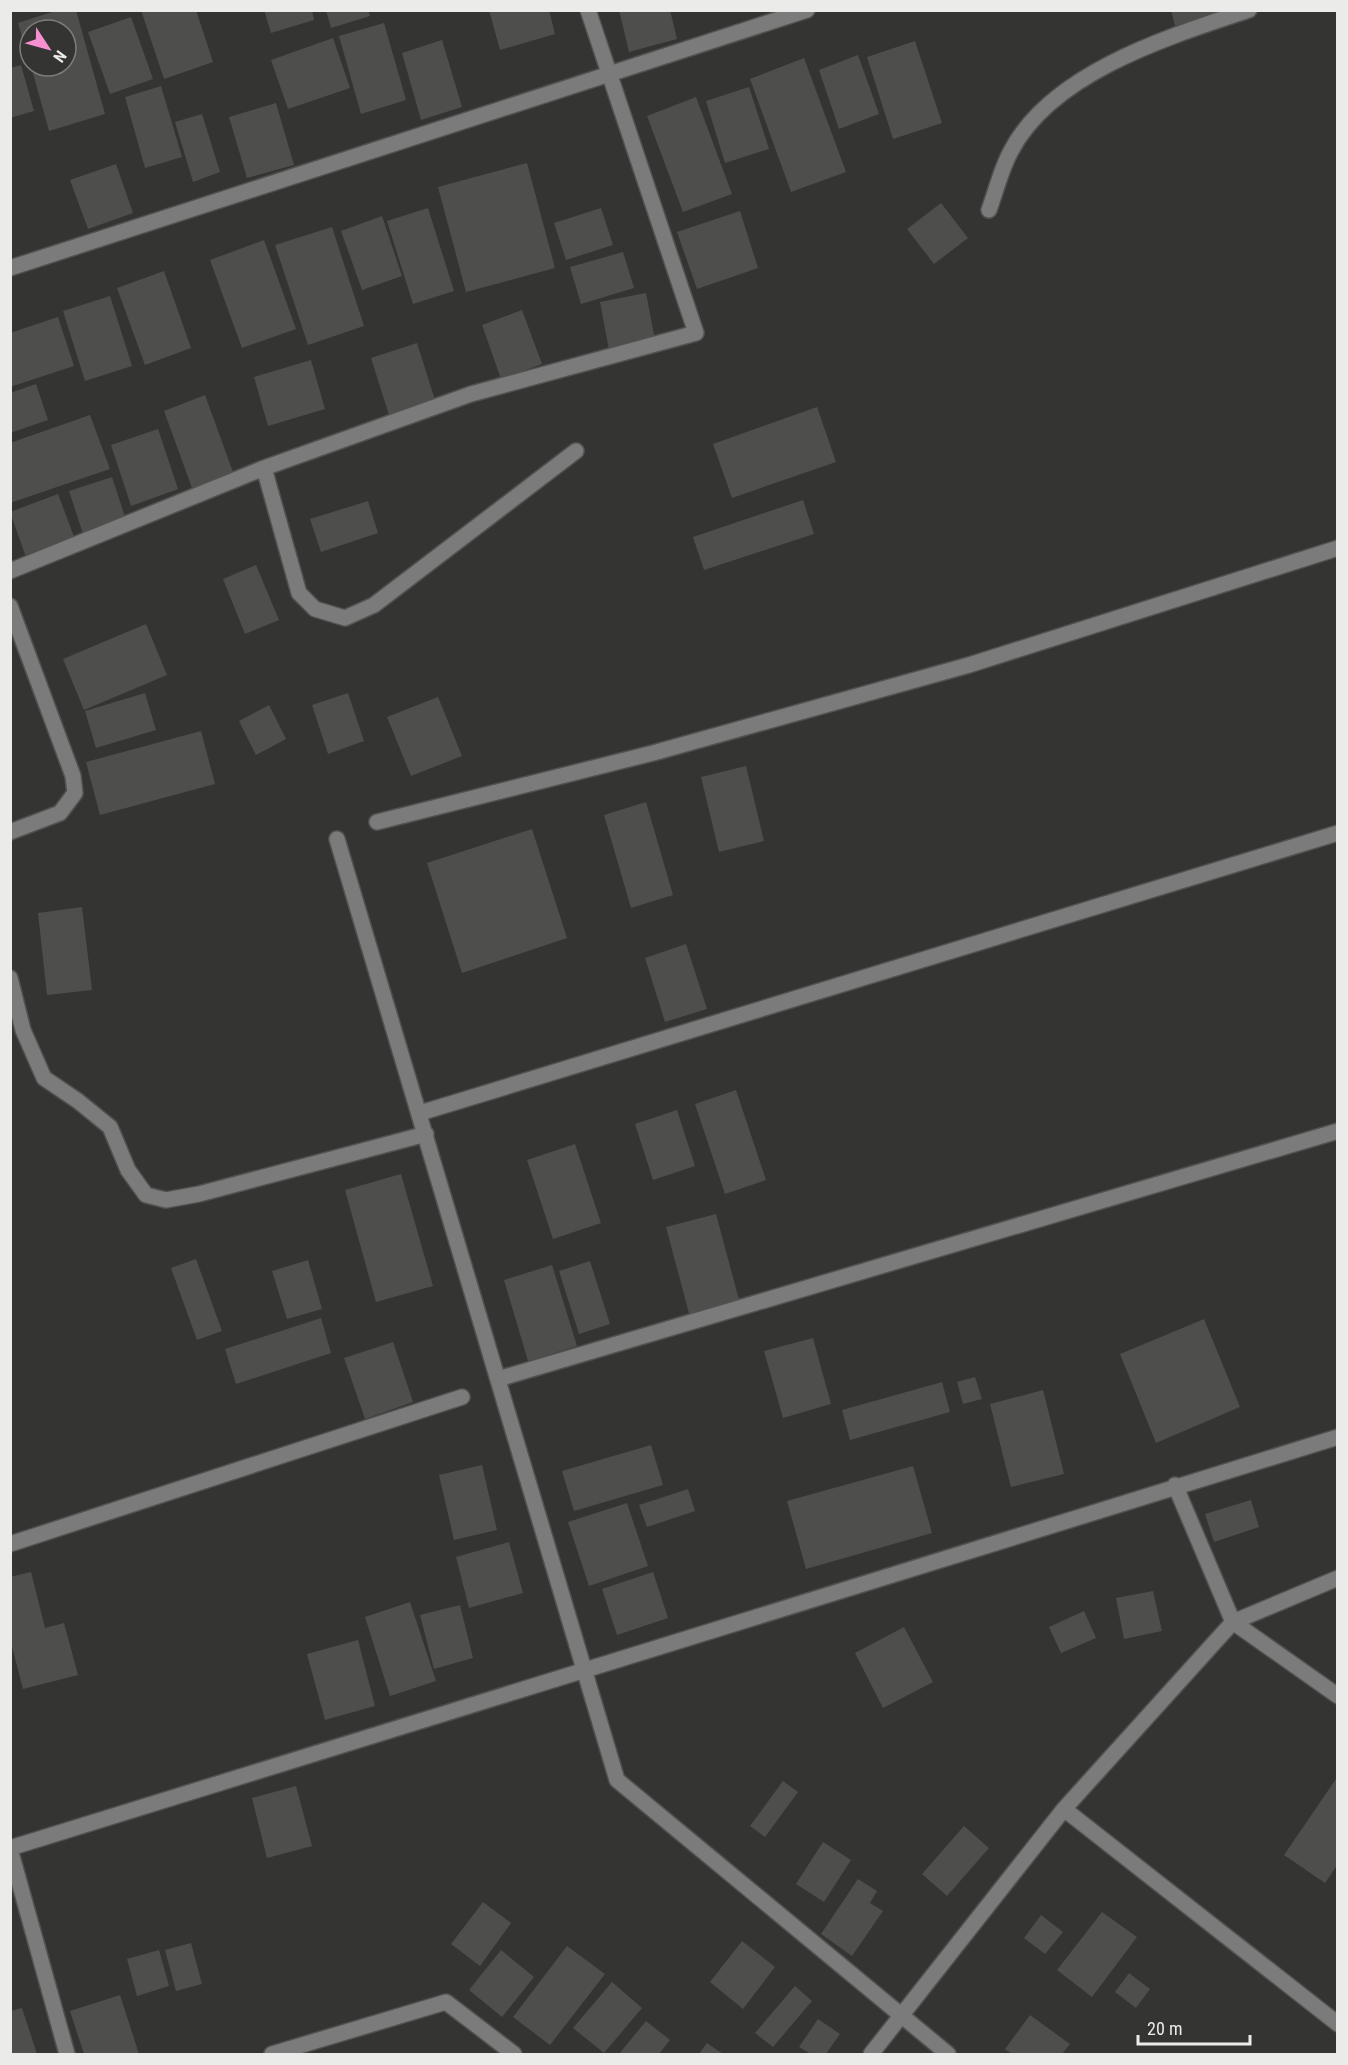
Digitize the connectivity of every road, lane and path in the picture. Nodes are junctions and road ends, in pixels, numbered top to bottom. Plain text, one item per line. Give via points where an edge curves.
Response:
1 (588, 10) edge
2 (807, 10) edge
3 (1249, 10) edge
4 (609, 72) junction
5 (989, 210) dead end
6 (10, 268) edge
7 (576, 452) dead end
8 (264, 468) junction
9 (1338, 548) edge
10 (10, 571) edge
11 (10, 606) edge
12 (377, 822) dead end
13 (10, 832) edge
14 (1338, 833) edge
15 (337, 838) dead end
16 (10, 978) edge
17 (420, 1113) junction
18 (1338, 1131) edge
19 (426, 1134) junction
20 (498, 1379) junction
21 (462, 1397) dead end
22 (1338, 1437) edge
23 (1175, 1485) junction
24 (10, 1544) edge
25 (1338, 1578) edge
26 (1233, 1622) junction
27 (587, 1671) junction
28 (1338, 1696) edge
29 (1064, 1809) junction
30 (10, 1848) edge
31 (903, 2017) junction
32 (1338, 2024) edge
33 (67, 2055) edge
34 (272, 2055) edge
35 (514, 2055) edge
36 (871, 2055) edge
37 (948, 2055) edge

1 - 4 street
2 - 4 street
3 - 5 street via 1156,41 1092,74 1041,111 1011,150
4 - 6 street
4 - 8 street via 696,333 471,394
7 - 8 street via 374,605 345,618 315,609 299,592
8 - 10 street
9 - 12 street via 969,665 653,753
11 - 13 street via 73,776 75,793 60,813
14 - 17 street
15 - 17 street
16 - 19 street via 23,1030 44,1078 110,1128 128,1170 146,1195 166,1200 200,1194
17 - 19 street
18 - 20 street
19 - 20 street
20 - 27 street
21 - 24 street
22 - 23 street
23 - 26 street
23 - 27 street
25 - 26 street
26 - 28 street
26 - 29 street
27 - 30 street
27 - 31 street via 617,1780
29 - 31 street
29 - 32 street
30 - 33 street
31 - 36 street
31 - 37 street
34 - 35 street via 446,2002

